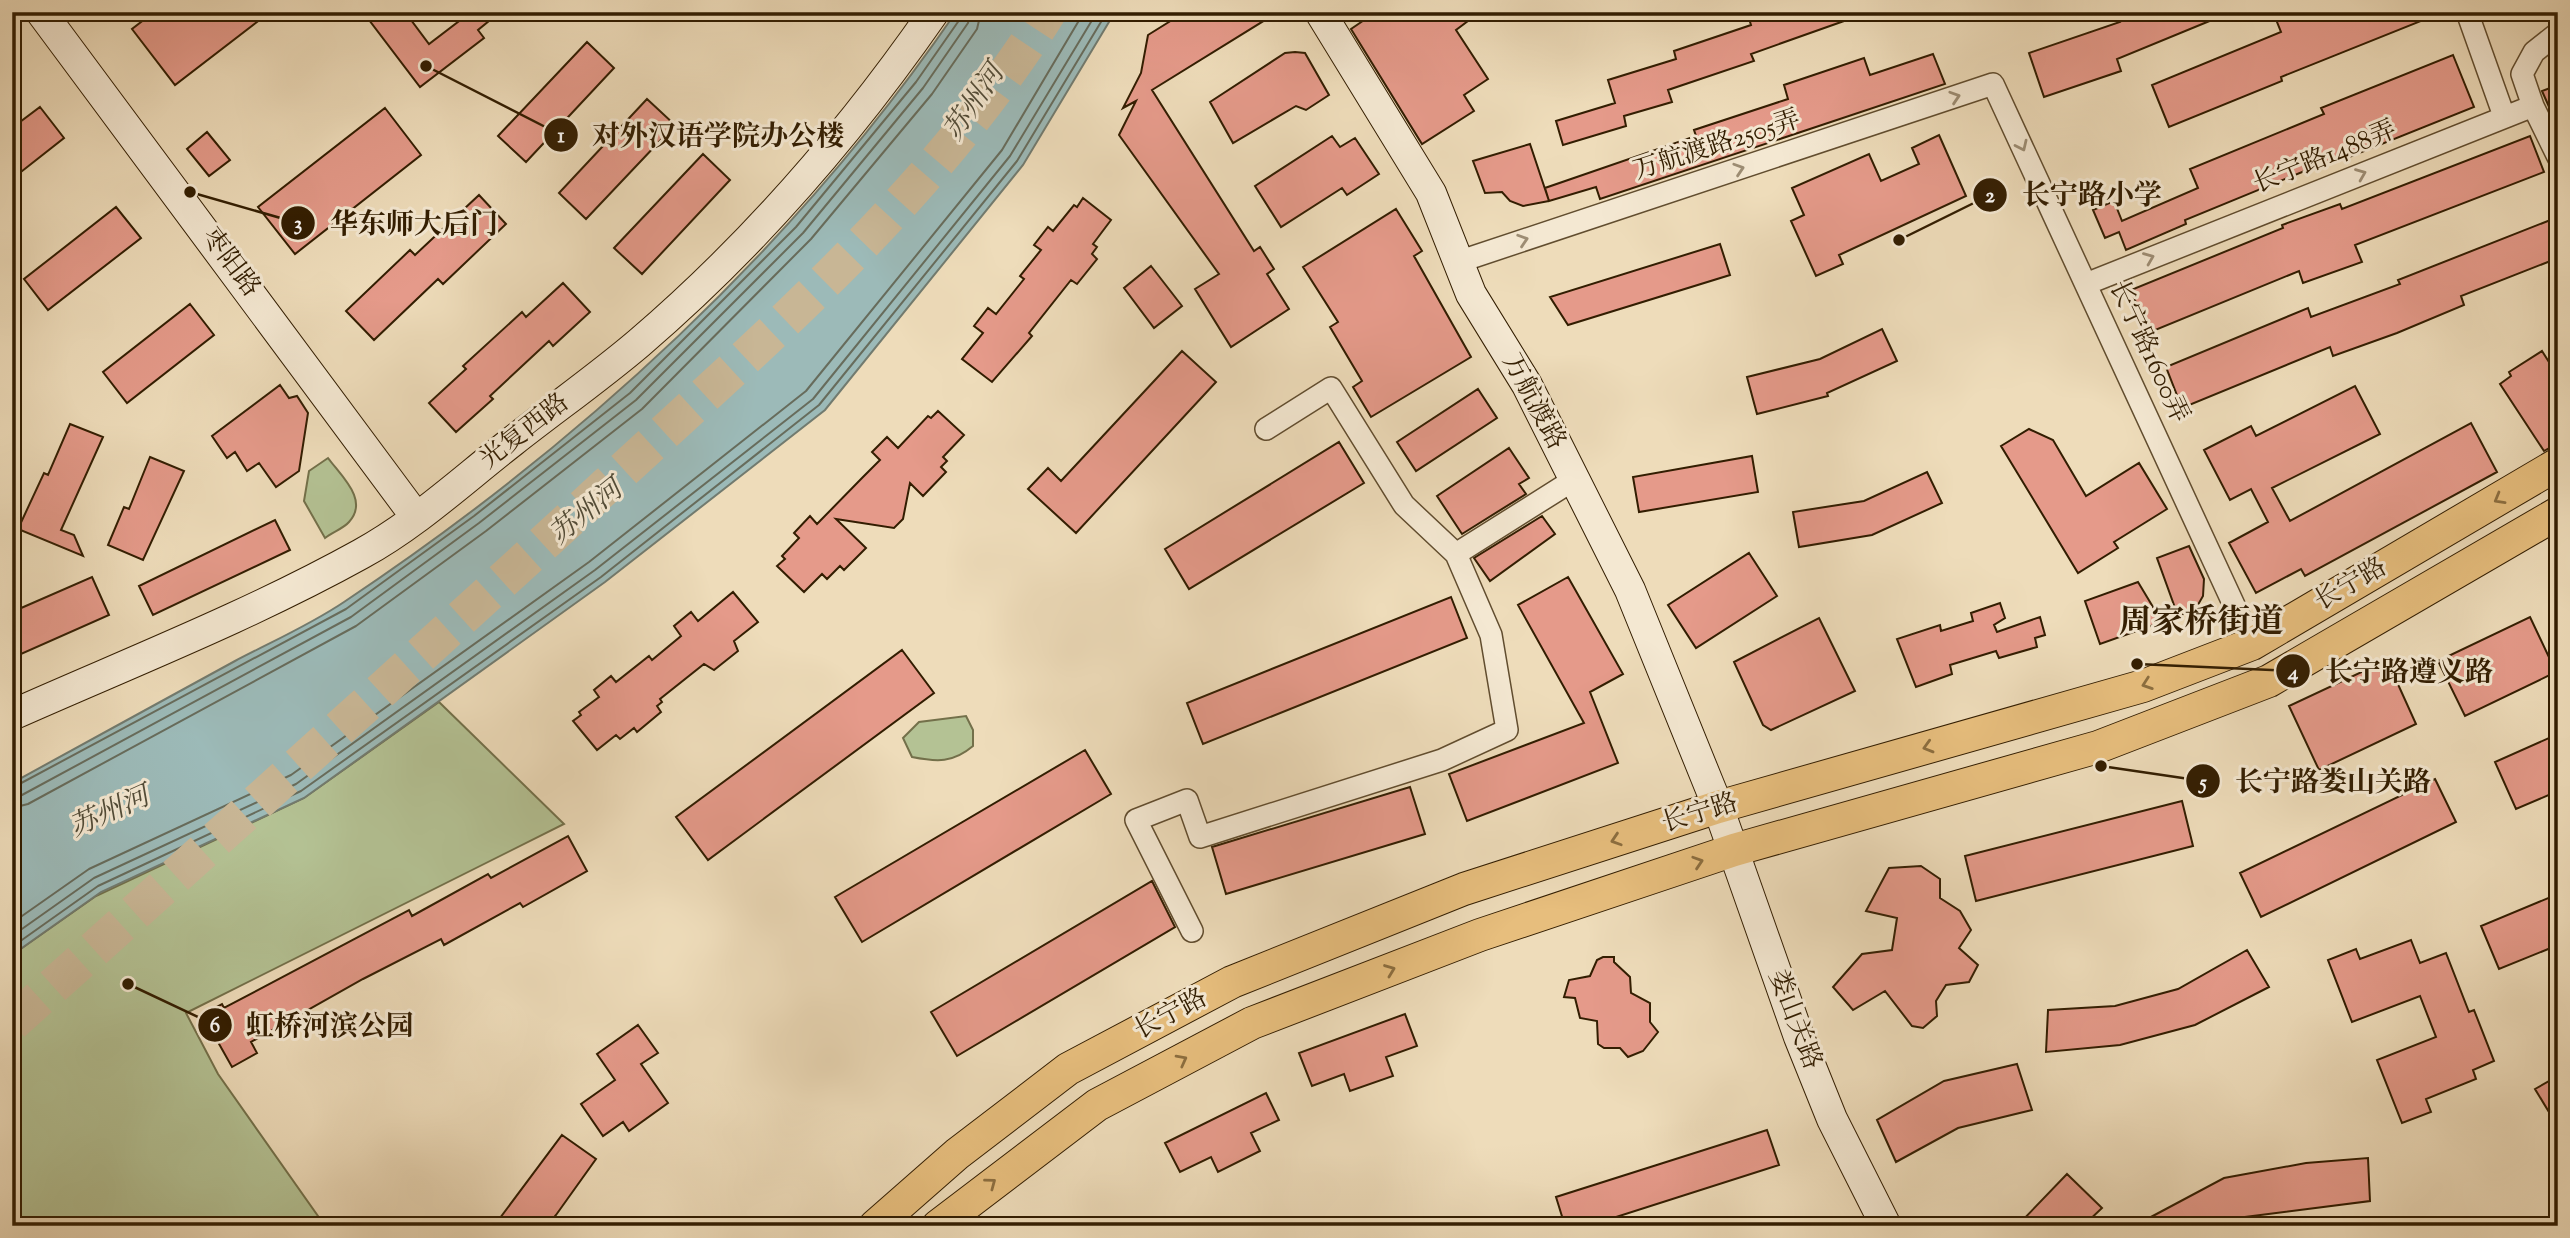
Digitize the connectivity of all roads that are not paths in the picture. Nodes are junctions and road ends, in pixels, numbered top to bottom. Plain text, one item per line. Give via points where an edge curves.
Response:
1 (41, 12) edge
2 (934, 12) edge
3 (1320, 12) edge
4 (2467, 12) edge
5 (2558, 33) edge
6 (1993, 84) joint
7 (2533, 106) junction
8 (2504, 116) junction
9 (2558, 157) edge
10 (1458, 262) junction
11 (2086, 284) junction
12 (1266, 429) dead end
13 (2558, 464) edge
14 (1575, 479) junction
15 (2558, 513) edge
16 (416, 517) junction
17 (1456, 554) junction
18 (2252, 644) junction
19 (12, 715) edge
20 (1718, 807) junction
21 (1734, 850) junction
22 (1192, 931) dead end
23 (875, 1226) edge
24 (938, 1226) edge
25 (1886, 1226) edge

1 - 16 street, 枣阳路
2 - 16 street, 光复西路 via 814,167 728,258 638,344
3 - 10 street, 万航渡路 via 1412,158
4 - 8 street
5 - 7 street via 2534,52 2522,74
10 -> 6 street, 万航渡路2505弄
6 -> 11 street, 长宁路1600弄
7 - 8 street, 长宁路1488弄
7 - 9 street
11 -> 8 street, 长宁路1488弄
10 - 14 street, 万航渡路 via 1471,294 1527,385
11 - 18 street, 长宁路1600弄
12 - 17 street via 1331,388 1404,505
13 -> 18 main road, 长宁路
14 - 17 street
14 - 20 street, 万航渡路 via 1630,590
15 - 21 main road, 长宁路 via 2269,681 2098,747
16 - 19 street, 光复西路 via 363,553 267,601
17 - 22 street via 1491,635 1507,730 1442,760 1200,837 1186,800 1136,820
18 -> 20 main road, 长宁路 via 2143,686
20 - 21 street, 娄山关路
20 -> 23 main road, 长宁路 via 1464,889 1232,982 1068,1069 957,1154
24 -> 21 main road, 长宁路 via 1097,1105 1252,1023 1480,935
21 - 25 street, 娄山关路 via 1832,1119

